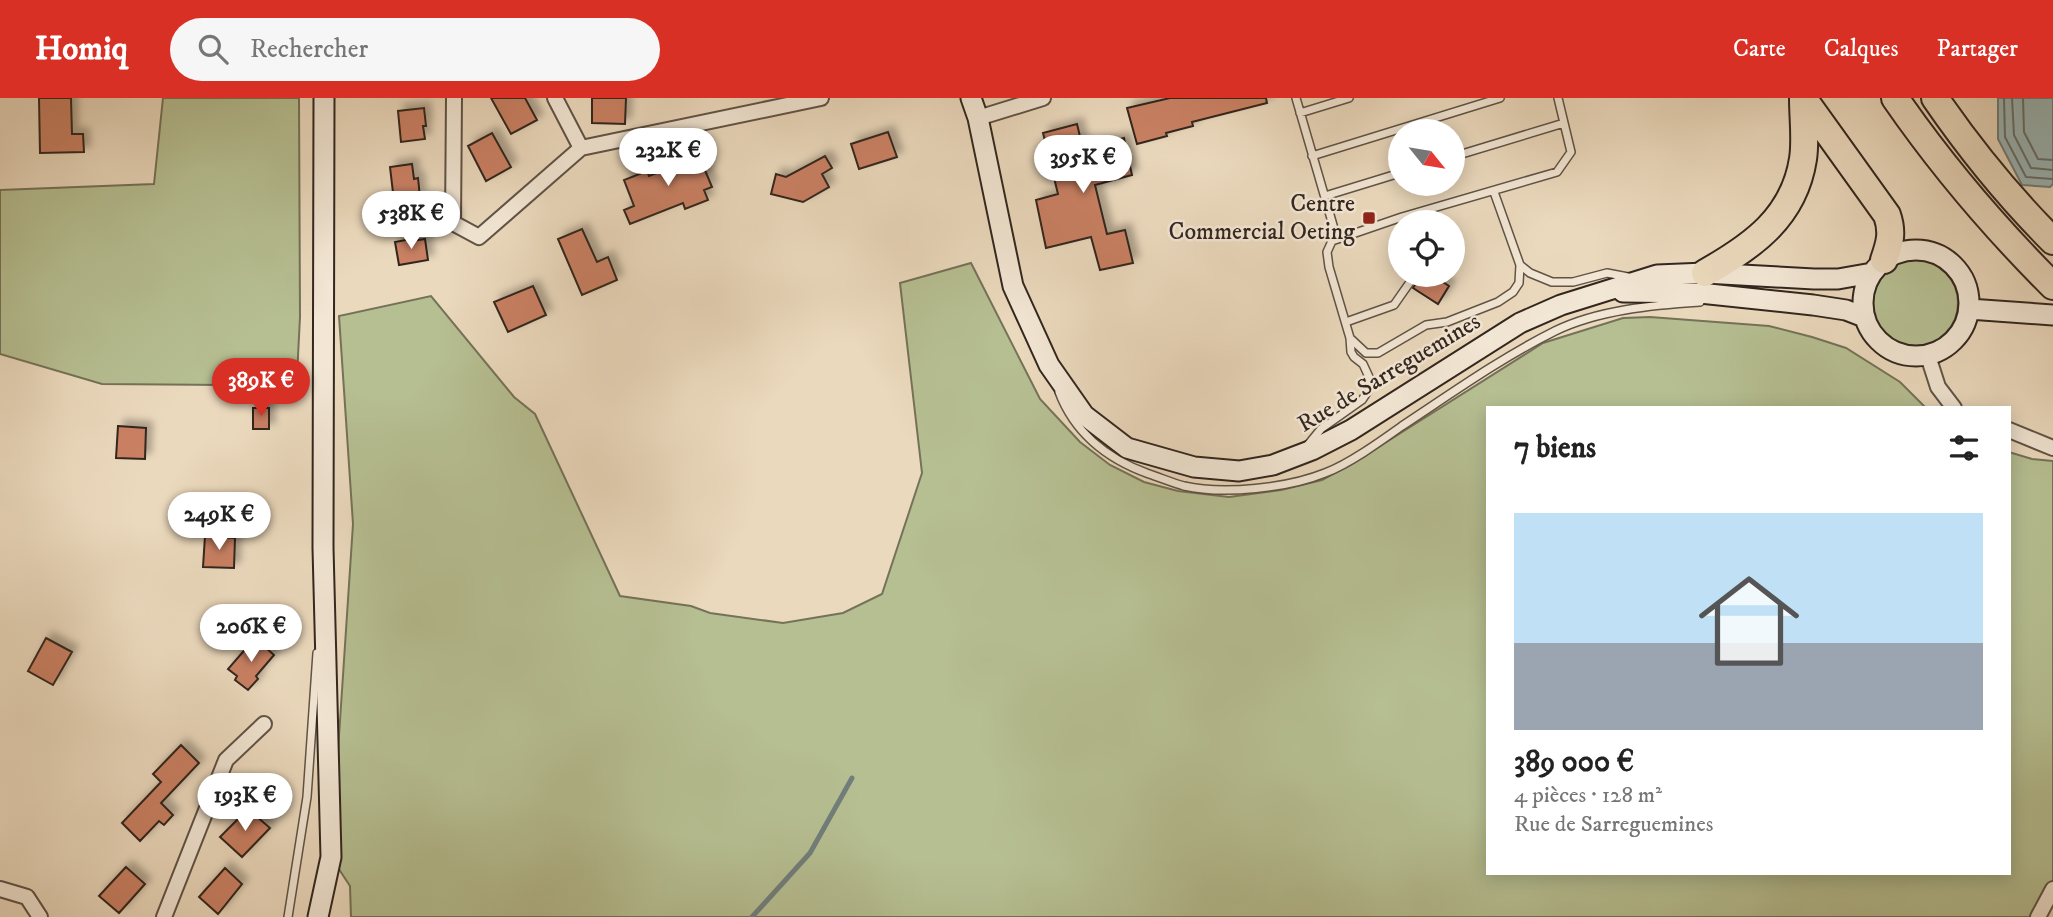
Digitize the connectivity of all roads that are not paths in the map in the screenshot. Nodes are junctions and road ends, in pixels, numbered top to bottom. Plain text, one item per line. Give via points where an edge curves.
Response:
1 (324, 98) edge
2 (454, 98) edge
3 (555, 98) edge
4 (821, 98) edge
5 (971, 98) edge
6 (1043, 98) edge
7 (1296, 98) edge
8 (1349, 98) edge
9 (1500, 98) edge
10 (1558, 98) edge
11 (1895, 98) edge
12 (1935, 98) edge
13 (1803, 99) edge
14 (1300, 113) junction
15 (978, 118) junction
16 (1564, 123) junction
17 (581, 148) junction
18 (1465, 153) edge
19 (1312, 156) junction
20 (1388, 177) edge
21 (1494, 192) junction
22 (1325, 196) junction
23 (1429, 210) edge
24 (1388, 223) edge
25 (1337, 239) junction
26 (2053, 241) edge
27 (1520, 265) junction
28 (1878, 266) junction
29 (1643, 280) junction
30 (1703, 283) junction
31 (2053, 286) edge
32 (1407, 287) edge
33 (1604, 292) junction
34 (1738, 298) junction
35 (1969, 309) junction
36 (2044, 314) edge
37 (1864, 317) junction
38 (1346, 322) junction
39 (1350, 338) junction
40 (1928, 356) junction
41 (1049, 365) junction
42 (1952, 406) edge
43 (2011, 431) edge
44 (2053, 448) edge
45 (1300, 455) junction
46 (323, 548) junction
47 (264, 724) dead end
48 (0, 888) edge
49 (2053, 889) edge
50 (40, 917) edge
51 (164, 917) edge
52 (288, 917) edge
53 (318, 917) edge
54 (2038, 917) edge

1 - 46 main road
2 - 17 street via 453,223 479,237
3 - 17 street
4 - 17 street
5 - 15 main road, Rue de Sarreguemines
6 - 15 street
7 - 14 lane
8 - 14 lane
9 - 19 lane
10 - 16 lane
11 - 31 highway via 1926,144 2006,240
12 - 26 highway via 2023,211
13 - 28 highway via 1891,226 1891,240
13 - 30 highway via 1803,157 1785,209 1765,232
14 - 19 lane
15 - 41 main road, Rue de Sarreguemines via 1013,286
16 - 18 lane
16 - 21 lane via 1571,152 1557,172
19 - 22 lane
20 - 22 lane
21 - 23 lane
21 - 27 lane
22 - 25 lane
24 - 25 lane
25 - 38 lane via 1327,252
27 - 29 lane via 1552,282 1607,273
27 - 39 lane via 1519,283 1497,302 1447,322 1426,325 1378,353 1366,353
28 - 30 main road via 1838,279
28 - 35 main road via 1900,252 1935,253 1962,275
28 - 37 main road via 1863,294
29 - 30 main road, Rue de Sarreguemines via 1657,275
29 - 33 main road, Rue de Sarreguemines
30 - 33 main road, Rue de Sarreguemines
30 - 34 main road
32 - 38 lane via 1395,305
33 - 45 main road, Rue de Sarreguemines via 1520,323 1351,430
34 - 37 main road via 1813,305
34 - 41 lane via 1664,304 1593,317 1557,330 1474,371 1386,437 1326,473 1243,490 1186,486 1134,468 1093,444 1066,412
35 - 36 main road
35 - 40 main road via 1956,339
37 - 40 main road via 1888,349 1911,357
38 - 39 lane
39 - 45 lane via 1351,352 1368,377 1368,391 1321,429
40 - 42 street via 1938,387
41 - 45 main road, Rue de Sarreguemines via 1084,415 1127,448 1195,467 1239,471
43 - 44 street
46 - 52 lane via 307,797
46 - 53 main road via 331,857
47 - 51 street via 226,760
48 - 50 street via 27,897
49 - 54 street

